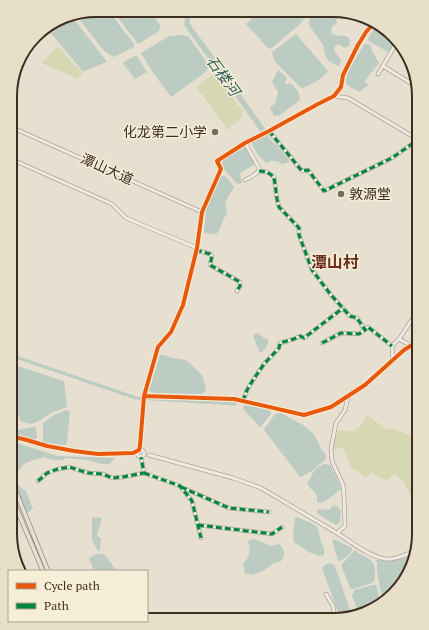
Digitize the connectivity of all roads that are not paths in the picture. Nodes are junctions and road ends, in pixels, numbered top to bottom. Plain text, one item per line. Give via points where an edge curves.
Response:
1 (370, 27) edge
2 (395, 46) edge
3 (384, 66) junction
4 (378, 74) dead end
5 (410, 83) edge
6 (334, 96) junction
7 (17, 130) edge
8 (268, 132) junction
9 (412, 136) edge
10 (245, 143) junction
11 (412, 144) edge
12 (17, 163) edge
13 (259, 171) junction
14 (245, 180) dead end
15 (202, 212) junction
16 (196, 249) junction
17 (237, 291) dead end
18 (342, 308) junction
19 (412, 320) edge
20 (365, 330) junction
21 (399, 339) junction
22 (322, 343) dead end
23 (412, 345) joint
24 (392, 346) junction
25 (393, 360) junction
26 (144, 396) junction
27 (348, 396) junction
28 (243, 401) junction
29 (17, 438) edge
30 (140, 446) junction
31 (139, 450) junction
32 (143, 451) junction
33 (133, 453) junction
34 (149, 455) junction
35 (141, 456) junction
36 (144, 473) junction
37 (38, 481) dead end
38 (180, 486) junction
39 (17, 494) edge
40 (17, 510) edge
41 (269, 512) dead end
42 (198, 525) junction
43 (282, 527) dead end
44 (337, 533) junction
45 (202, 538) dead end
46 (409, 553) edge
47 (43, 570) edge
48 (48, 570) edge
49 (326, 594) dead end
50 (334, 613) edge

1 - 6 street via 358,45 343,75 341,87
2 - 3 street
3 - 4 street
3 - 5 street
6 - 8 street
6 - 9 street via 348,98
7 - 15 street, 潭山大道
8 - 10 street
8 - 11 street via 302,171 308,170 324,191 392,158
10 - 13 street
10 - 15 street via 217,162 221,169
12 - 16 street via 112,204 126,218
13 - 14 street
13 - 18 street via 267,172 274,177 279,207 299,228 299,235 312,270
15 - 16 street
16 - 17 street via 210,254 210,265 240,282
16 - 26 street via 183,305 171,332 158,347
18 - 20 street via 350,316 357,318
18 - 28 street via 304,338 300,336 280,343 279,348 253,380
19 - 21 street
20 - 22 street via 359,334 341,333
20 - 24 street via 368,328
21 - 23 street
21 - 24 street
23 - 25 street
24 - 25 street
25 - 27 street via 366,385
26 - 28 street
26 - 30 street
27 - 28 street via 331,407 304,415
27 - 44 street via 345,410 336,423 331,449 332,461 343,485 344,496 345,526
29 - 33 street via 74,451 98,454
30 - 31 street
30 - 32 street
31 - 32 street
31 - 33 street
31 - 35 street via 137,454
32 - 34 street
32 - 35 street via 144,455
33 - 35 street
34 - 35 street
34 - 44 street via 261,488
35 - 36 street
36 - 37 street via 112,478 70,467 47,472
36 - 38 street
38 - 41 street via 229,508
38 - 42 street via 192,501
39 - 48 main road
40 - 47 main road
42 - 43 street via 272,534
42 - 45 street
44 - 46 street via 379,558 391,559
49 - 50 street

